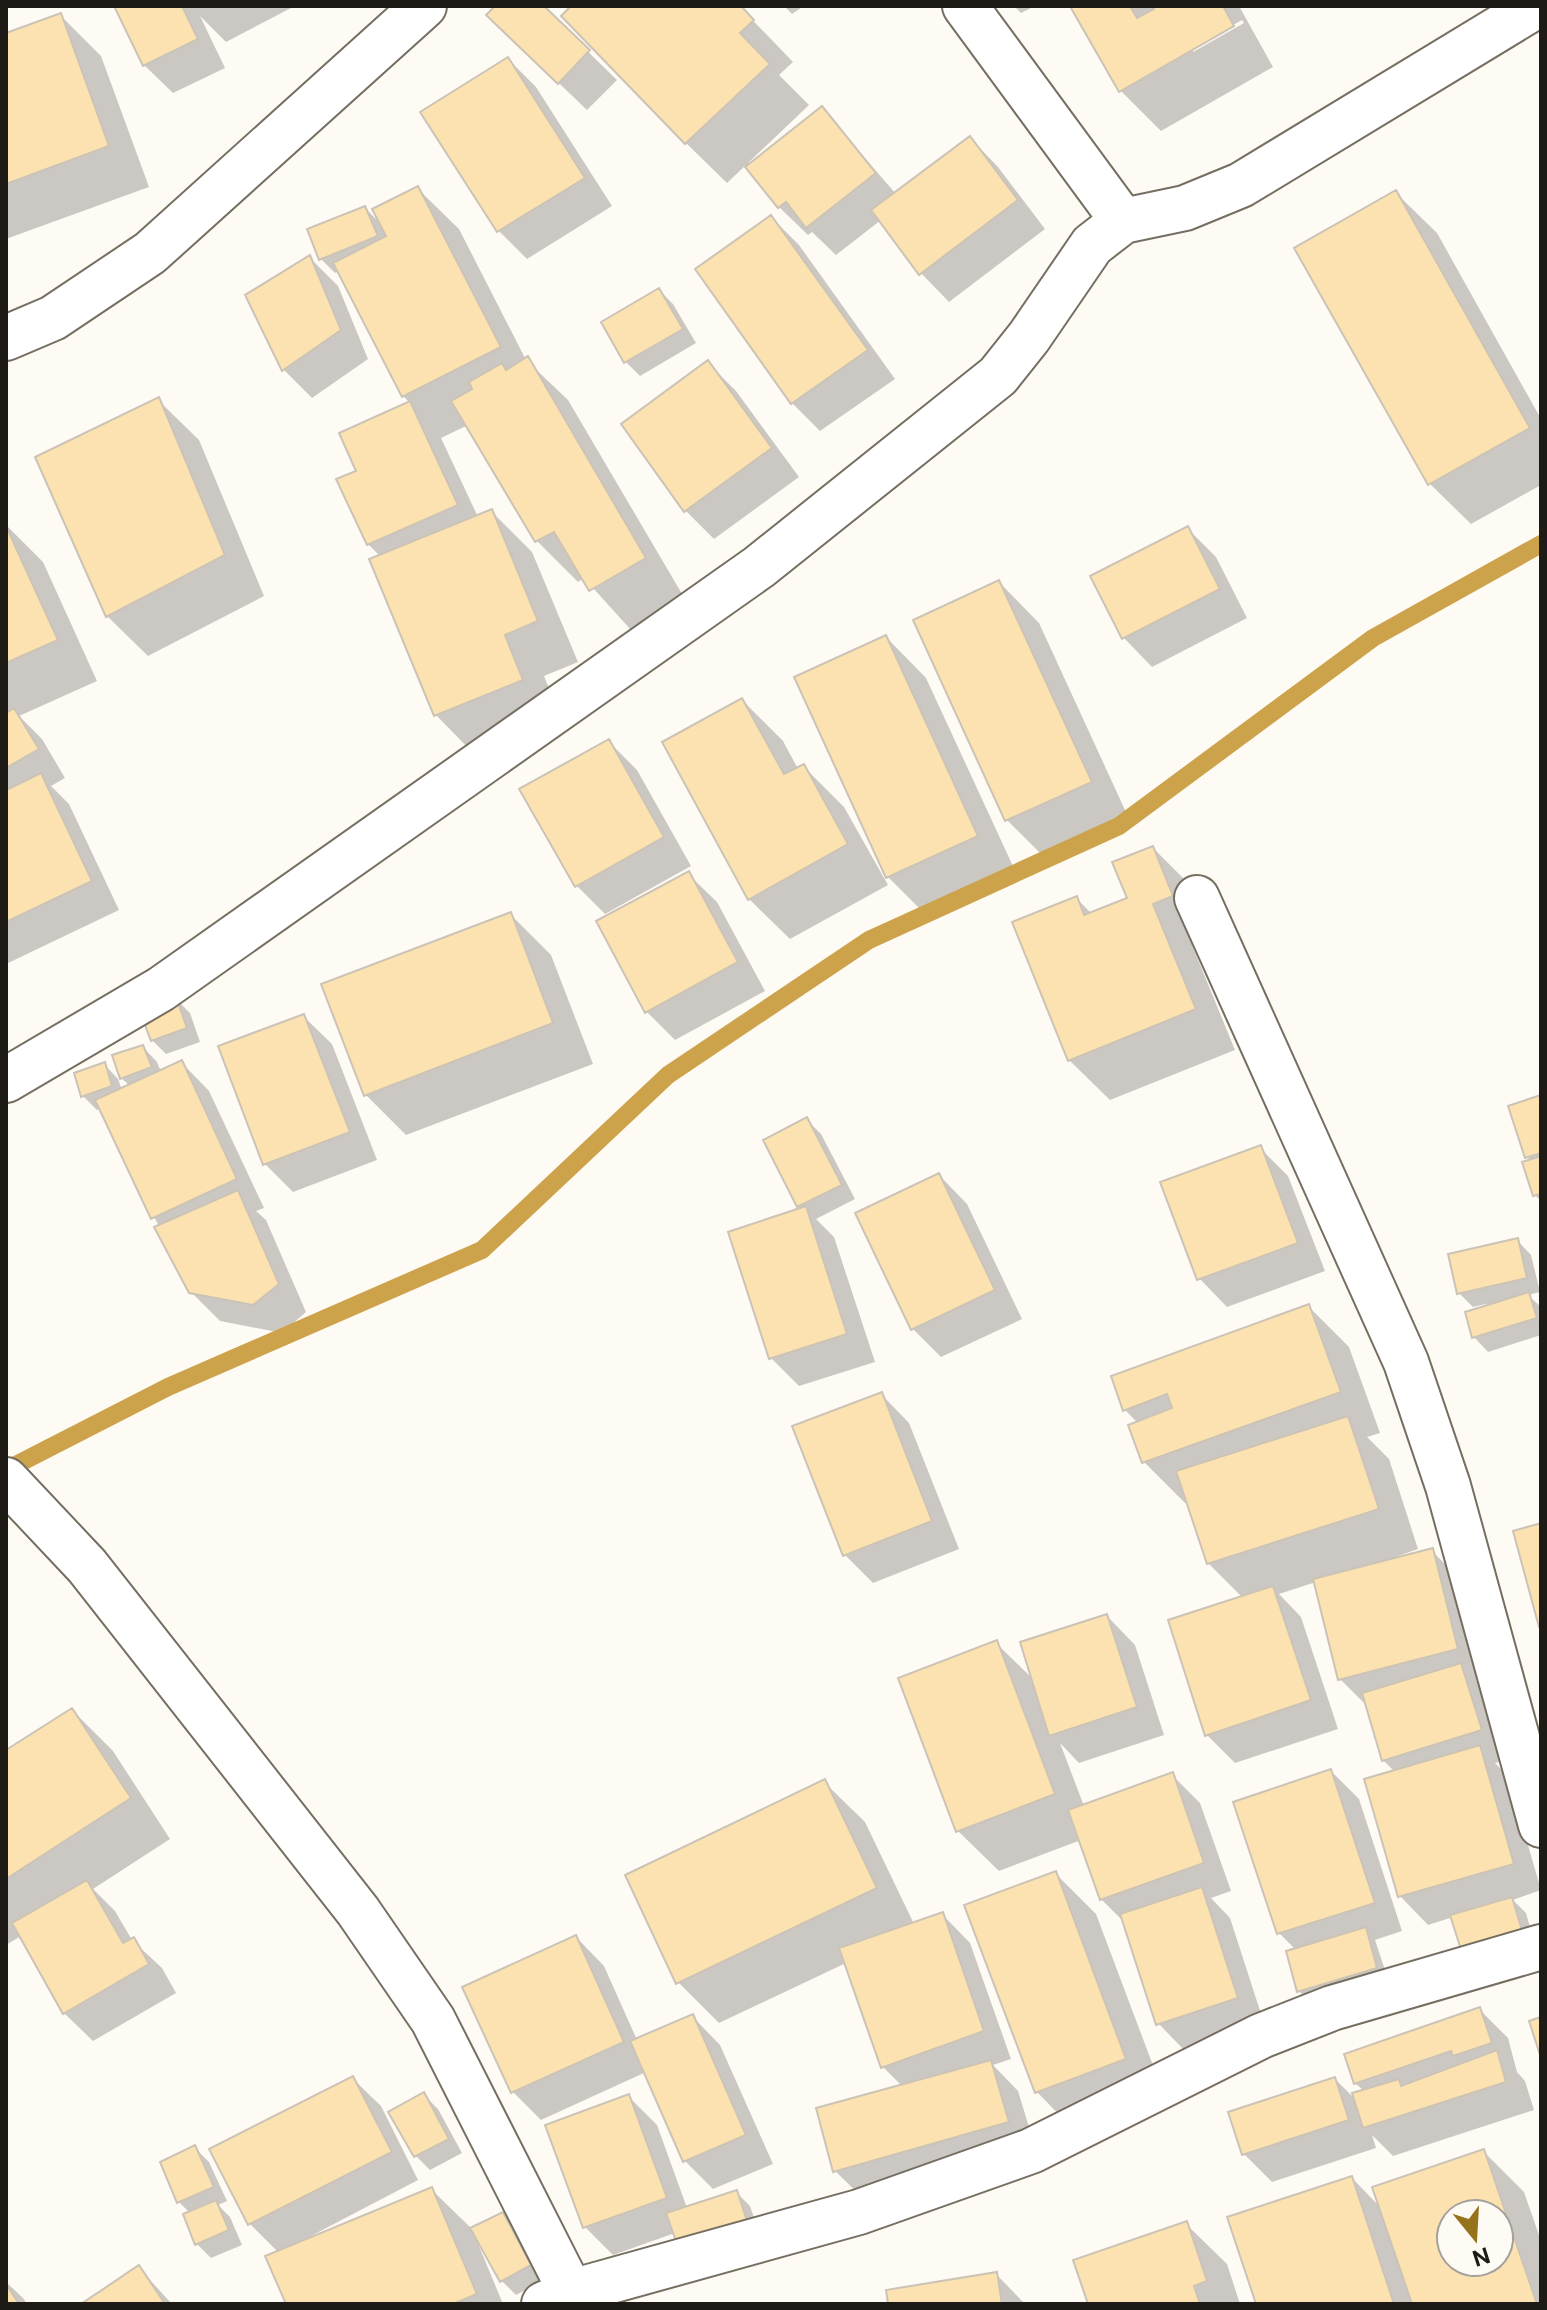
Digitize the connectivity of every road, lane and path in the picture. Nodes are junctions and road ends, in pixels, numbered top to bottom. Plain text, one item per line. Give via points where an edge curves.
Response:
1 (965, 6) edge
2 (1536, 6) edge
3 (419, 7) edge
4 (1123, 221) junction
5 (6, 338) edge
6 (1197, 898) dead end
7 (6, 1080) edge
8 (15, 1488) edge
9 (1541, 1825) edge
10 (1541, 1947) edge
11 (558, 2298) edge

1 - 4 street
2 - 4 street via 1241,185 1185,208
3 - 5 street via 150,253 53,318
4 - 7 street via 1092,245 998,376 759,567 161,989
6 - 9 street via 1406,1362 1448,1486
8 - 11 street via 87,1566 358,1911 433,2020
10 - 11 street via 1332,2008 1261,2036 1031,2151 859,2212

